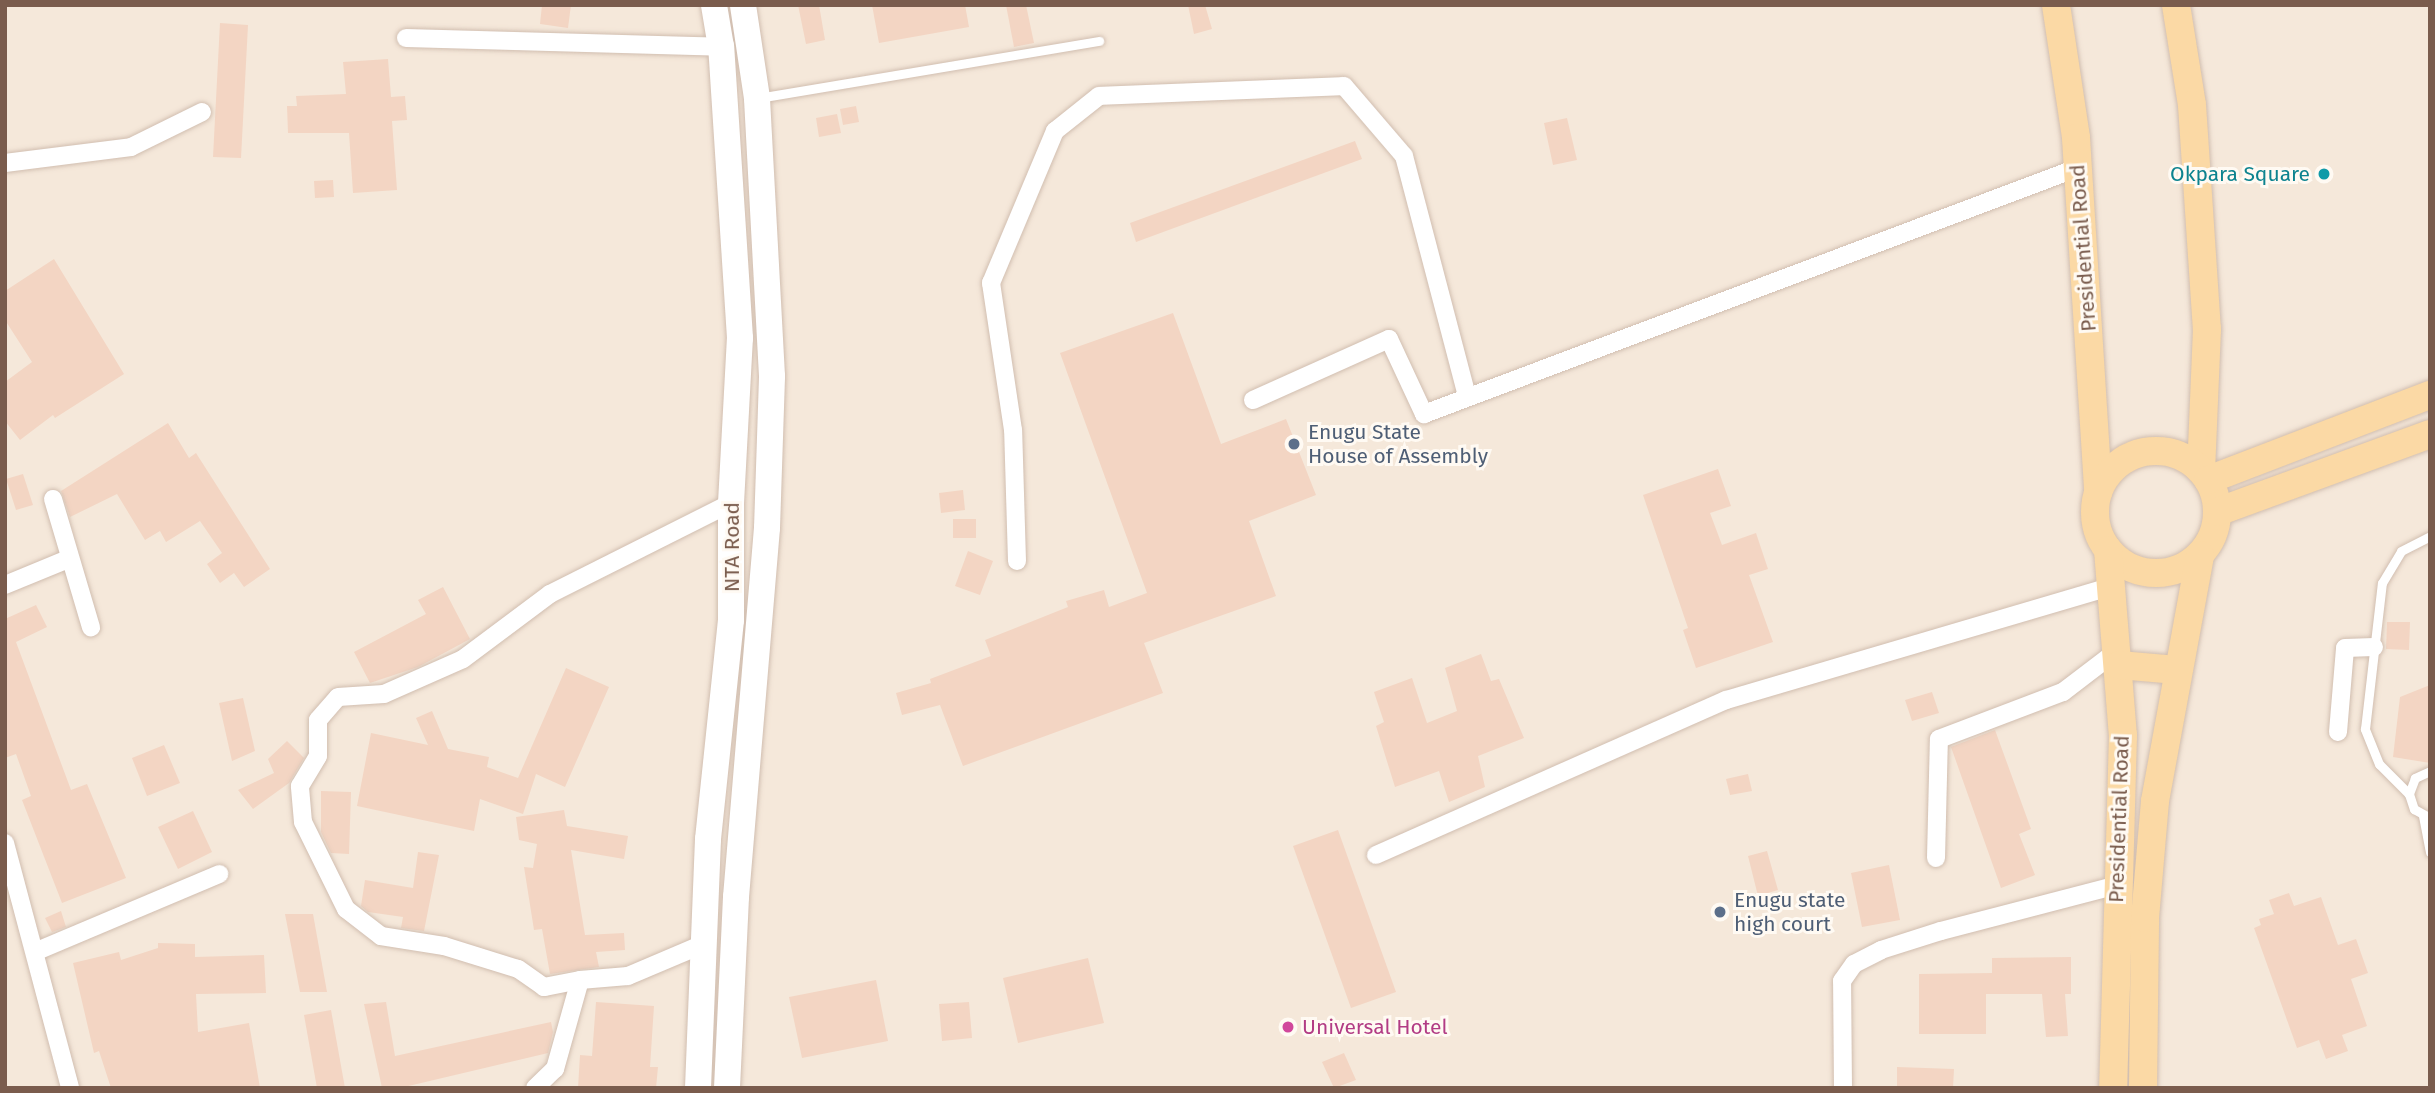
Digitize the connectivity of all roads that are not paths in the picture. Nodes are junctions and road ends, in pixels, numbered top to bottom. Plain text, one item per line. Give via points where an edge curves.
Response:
1 (714, 5) edge
2 (743, 5) edge
3 (2056, 5) edge
4 (2176, 5) edge
5 (406, 38) dead end
6 (1099, 41) dead end
7 (721, 47) junction
8 (757, 98) junction
9 (202, 112) dead end
10 (5, 163) edge
11 (2077, 168) junction
12 (1466, 396) junction
13 (2430, 396) edge
14 (1253, 400) dead end
15 (2430, 434) edge
16 (2204, 475) junction
17 (2098, 492) junction
18 (53, 499) dead end
19 (731, 503) junction
20 (2217, 512) junction
21 (2430, 536) edge
22 (2108, 550) junction
23 (2200, 555) junction
24 (68, 559) junction
25 (1017, 561) dead end
26 (5, 585) edge
27 (2111, 587) junction
28 (91, 627) dead end
29 (2374, 647) junction
30 (2118, 658) junction
31 (2177, 670) junction
32 (2338, 732) dead end
33 (2430, 771) edge
34 (2409, 794) junction
35 (2426, 817) edge
36 (5, 843) edge
37 (2430, 852) edge
38 (1377, 855) dead end
39 (1936, 858) dead end
40 (219, 874) dead end
41 (2117, 886) junction
42 (701, 945) junction
43 (37, 951) junction
44 (580, 980) junction
45 (70, 1088) edge
46 (536, 1088) edge
47 (698, 1088) edge
48 (727, 1088) edge
49 (1843, 1088) edge
50 (2113, 1088) edge
51 (2143, 1088) edge

1 - 7 main road, NTA Road
2 - 8 main road, NTA Road
3 - 11 main road, Presidential Road
4 - 16 main road via 2192,105 2207,328
5 - 7 street
6 - 8 lane
7 - 19 main road, NTA Road via 740,338
8 - 48 main road, NTA Road via 772,376 767,528 736,897
9 - 10 street via 131,147
11 - 12 street
11 - 17 main road, Presidential Road
12 - 14 street via 1424,414 1389,339
12 - 25 street via 1404,156 1344,86 1099,96 1055,131 991,283 1013,430
13 - 16 main road
15 - 20 main road
16 - 17 main road via 2164,452 2143,452 2116,467
16 - 20 main road
17 - 22 main road via 2097,528
18 - 24 street
19 - 42 main road, NTA Road via 731,620
19 - 44 street via 550,594 463,659 384,694 338,697 318,720 318,755 300,786 303,822 346,909 381,936 444,946 518,969 544,987
20 - 23 main road via 2213,536
21 - 29 lane via 2402,551 2387,569
22 - 23 main road via 2121,562 2153,573 2186,565
22 - 27 main road, Presidential Road
23 - 31 main road, Presidential Road
24 - 26 street
24 - 28 street
27 - 30 main road, Presidential Road
27 - 38 street via 1726,700
29 - 32 street via 2345,648
29 - 34 lane via 2365,729 2379,764
30 - 31 main road
30 - 39 street via 2063,692 1939,739
30 - 41 main road, Presidential Road via 2123,735
31 - 51 main road, Presidential Road via 2147,881
33 - 34 lane via 2415,778
34 - 35 lane via 2412,806
35 - 37 lane
36 - 43 street
40 - 43 street
41 - 49 street via 1941,931 1881,950 1854,964 1842,981
41 - 50 main road, Presidential Road
42 - 44 street via 628,976
42 - 47 main road, NTA Road
43 - 45 street
44 - 46 street via 555,1069

